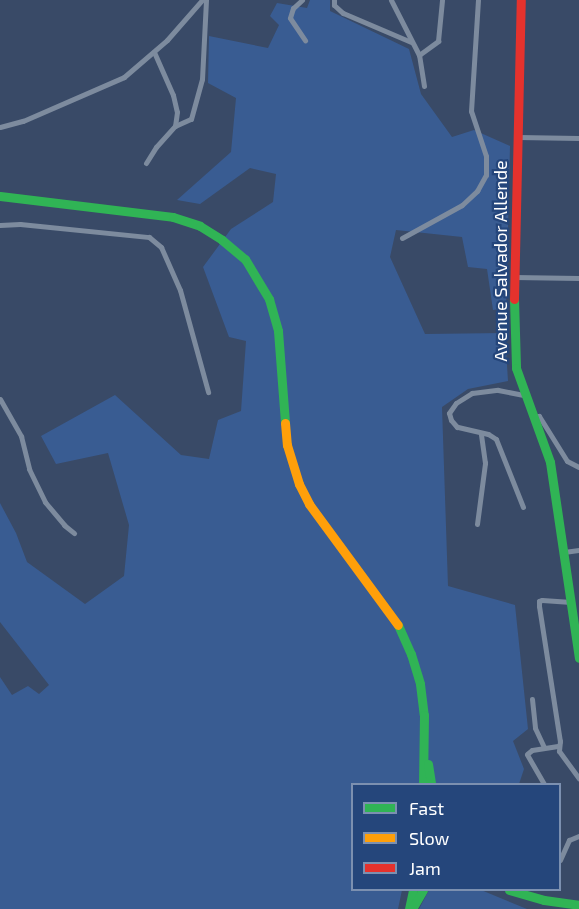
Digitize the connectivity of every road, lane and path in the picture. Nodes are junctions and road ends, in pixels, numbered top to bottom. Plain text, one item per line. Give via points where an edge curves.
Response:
1 (204, 0) edge
2 (302, 0) edge
3 (334, 0) edge
4 (391, 0) edge
5 (442, 0) edge
6 (478, 0) edge
7 (521, 0) edge
8 (305, 40) dead end
9 (411, 42) junction
10 (154, 52) junction
11 (419, 55) junction
12 (424, 86) dead end
13 (175, 126) junction
14 (0, 127) edge
15 (517, 137) junction
16 (579, 138) edge
17 (146, 163) dead end
18 (0, 196) edge
19 (0, 225) edge
20 (402, 238) dead end
21 (514, 277) junction
22 (579, 278) edge
23 (208, 392) dead end
24 (524, 395) junction
25 (0, 399) edge
26 (533, 416) junction
27 (481, 434) junction
28 (579, 467) edge
29 (523, 507) dead end
30 (477, 524) dead end
31 (74, 532) dead end
32 (579, 550) edge
33 (564, 552) junction
34 (572, 602) junction
35 (579, 658) edge
36 (532, 699) dead end
37 (424, 746) junction
38 (558, 746) junction
39 (544, 747) junction
40 (579, 779) edge
41 (423, 783) edge
42 (431, 783) edge
43 (543, 783) edge
44 (579, 836) edge
45 (561, 858) edge
46 (413, 891) edge
47 (422, 891) edge
48 (512, 891) edge
49 (579, 905) edge
50 (410, 909) edge

1 - 10 street
1 - 13 street via 198,97 191,119
2 - 8 street via 289,14
3 - 9 street via 334,6 343,13
4 - 9 street
5 - 11 street via 438,41
6 - 20 street via 471,111 485,150 486,175 462,205
7 - 15 main road, Avenue Salvador Allende
9 - 11 street
10 - 13 street via 173,95
10 - 14 street via 124,77 24,121
11 - 12 street
13 - 17 street
15 - 16 street
15 - 21 main road, Avenue Salvador Allende
18 - 37 main road via 173,217 200,226 245,259 269,299 278,331 287,445 299,484 309,504 399,627 420,684
19 - 23 street via 149,237 161,247 180,290
21 - 22 street
21 - 24 main road, Avenue Salvador Allende via 516,368
24 - 26 main road, Avenue Salvador Allende
24 - 27 street via 498,390 472,393 456,404 449,412 451,420 457,427
25 - 31 street via 21,436 29,469 45,501
26 - 28 street via 539,416 567,461
26 - 33 main road, Avenue Salvador Allende via 550,462
27 - 29 street via 496,439
27 - 30 street via 485,463
32 - 33 street
33 - 34 main road, Avenue Salvador Allende
34 - 35 main road, Avenue Salvador Allende
34 - 38 street via 539,601
36 - 39 street via 536,728
37 - 41 main road
37 - 42 main road
38 - 39 street
38 - 40 street
39 - 43 street via 529,751 527,756
44 - 45 street via 569,840
46 - 50 main road
47 - 50 main road
48 - 49 main road

